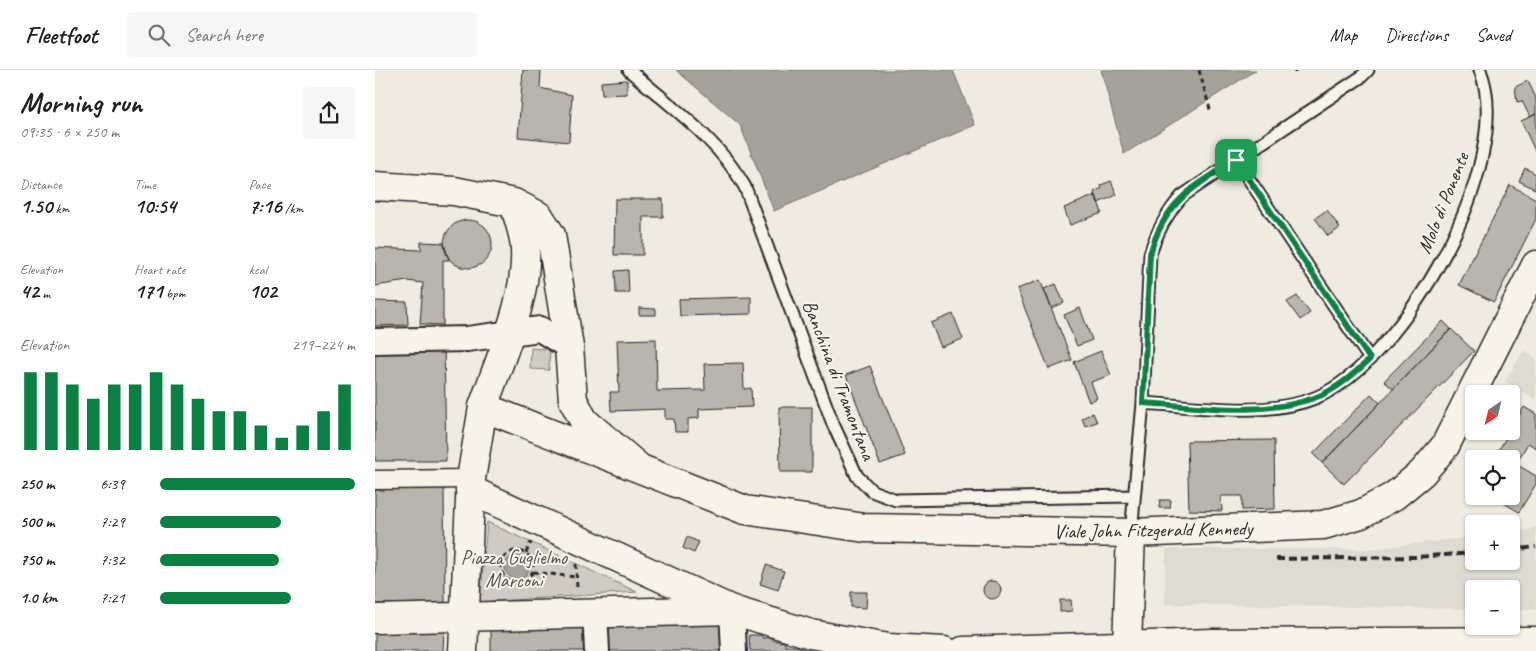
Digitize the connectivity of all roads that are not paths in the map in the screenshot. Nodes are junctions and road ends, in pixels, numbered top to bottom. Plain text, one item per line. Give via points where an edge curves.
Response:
1 (629, 70) edge
2 (1368, 70) edge
3 (1480, 70) edge
4 (1236, 160) junction
5 (375, 186) edge
6 (514, 203) junction
7 (1536, 265) edge
8 (508, 335) junction
9 (375, 341) edge
10 (569, 347) junction
11 (1370, 359) junction
12 (1143, 403) junction
13 (483, 407) junction
14 (640, 469) junction
15 (375, 480) edge
16 (471, 484) junction
17 (1133, 496) junction
18 (1131, 533) junction
19 (732, 610) junction
20 (586, 613) junction
21 (463, 618) junction
22 (375, 619) edge
23 (1536, 641) edge
24 (1127, 646) junction
25 (1212, 647) edge
26 (1400, 647) edge
27 (1077, 649) edge
28 (463, 651) edge
29 (597, 651) edge
30 (734, 651) edge
31 (944, 651) edge
32 (963, 651) edge

1 - 17 lane, Banchina di Tramontana via 733,165 745,187 833,424 857,476 871,491 896,500
2 - 4 lane
3 - 11 lane, Molo di Ponente via 1487,101 1487,131 1476,181 1451,242 1407,319
4 - 11 lane
4 - 12 lane via 1183,196 1156,233 1150,254
5 - 6 main road via 454,191
6 - 8 main road via 524,241 523,277
6 - 10 main road via 539,216 551,234
7 - 18 main road, Viale John Fitzgerald Kennedy via 1445,446 1422,473 1393,496 1361,514 1323,525
8 - 9 street
8 - 10 street via 540,330
8 - 13 main road
10 - 14 main road via 573,400 584,421
11 - 12 lane, Molo di Ponente via 1349,378 1315,398 1274,408
12 - 17 lane
13 - 14 main road
13 - 16 main road
14 - 18 main road, Viale John Fitzgerald Kennedy via 745,510 865,528
15 - 16 street
16 - 19 main road via 575,538
16 - 21 main road
17 - 18 lane
18 - 24 main road
19 - 20 main road
19 - 30 street
19 - 31 main road via 811,634 888,648
20 - 21 main road
20 - 29 street
21 - 22 main road
21 - 28 main road
23 - 26 main road
24 - 25 main road
24 - 27 main road
25 - 26 main road
27 - 32 main road

